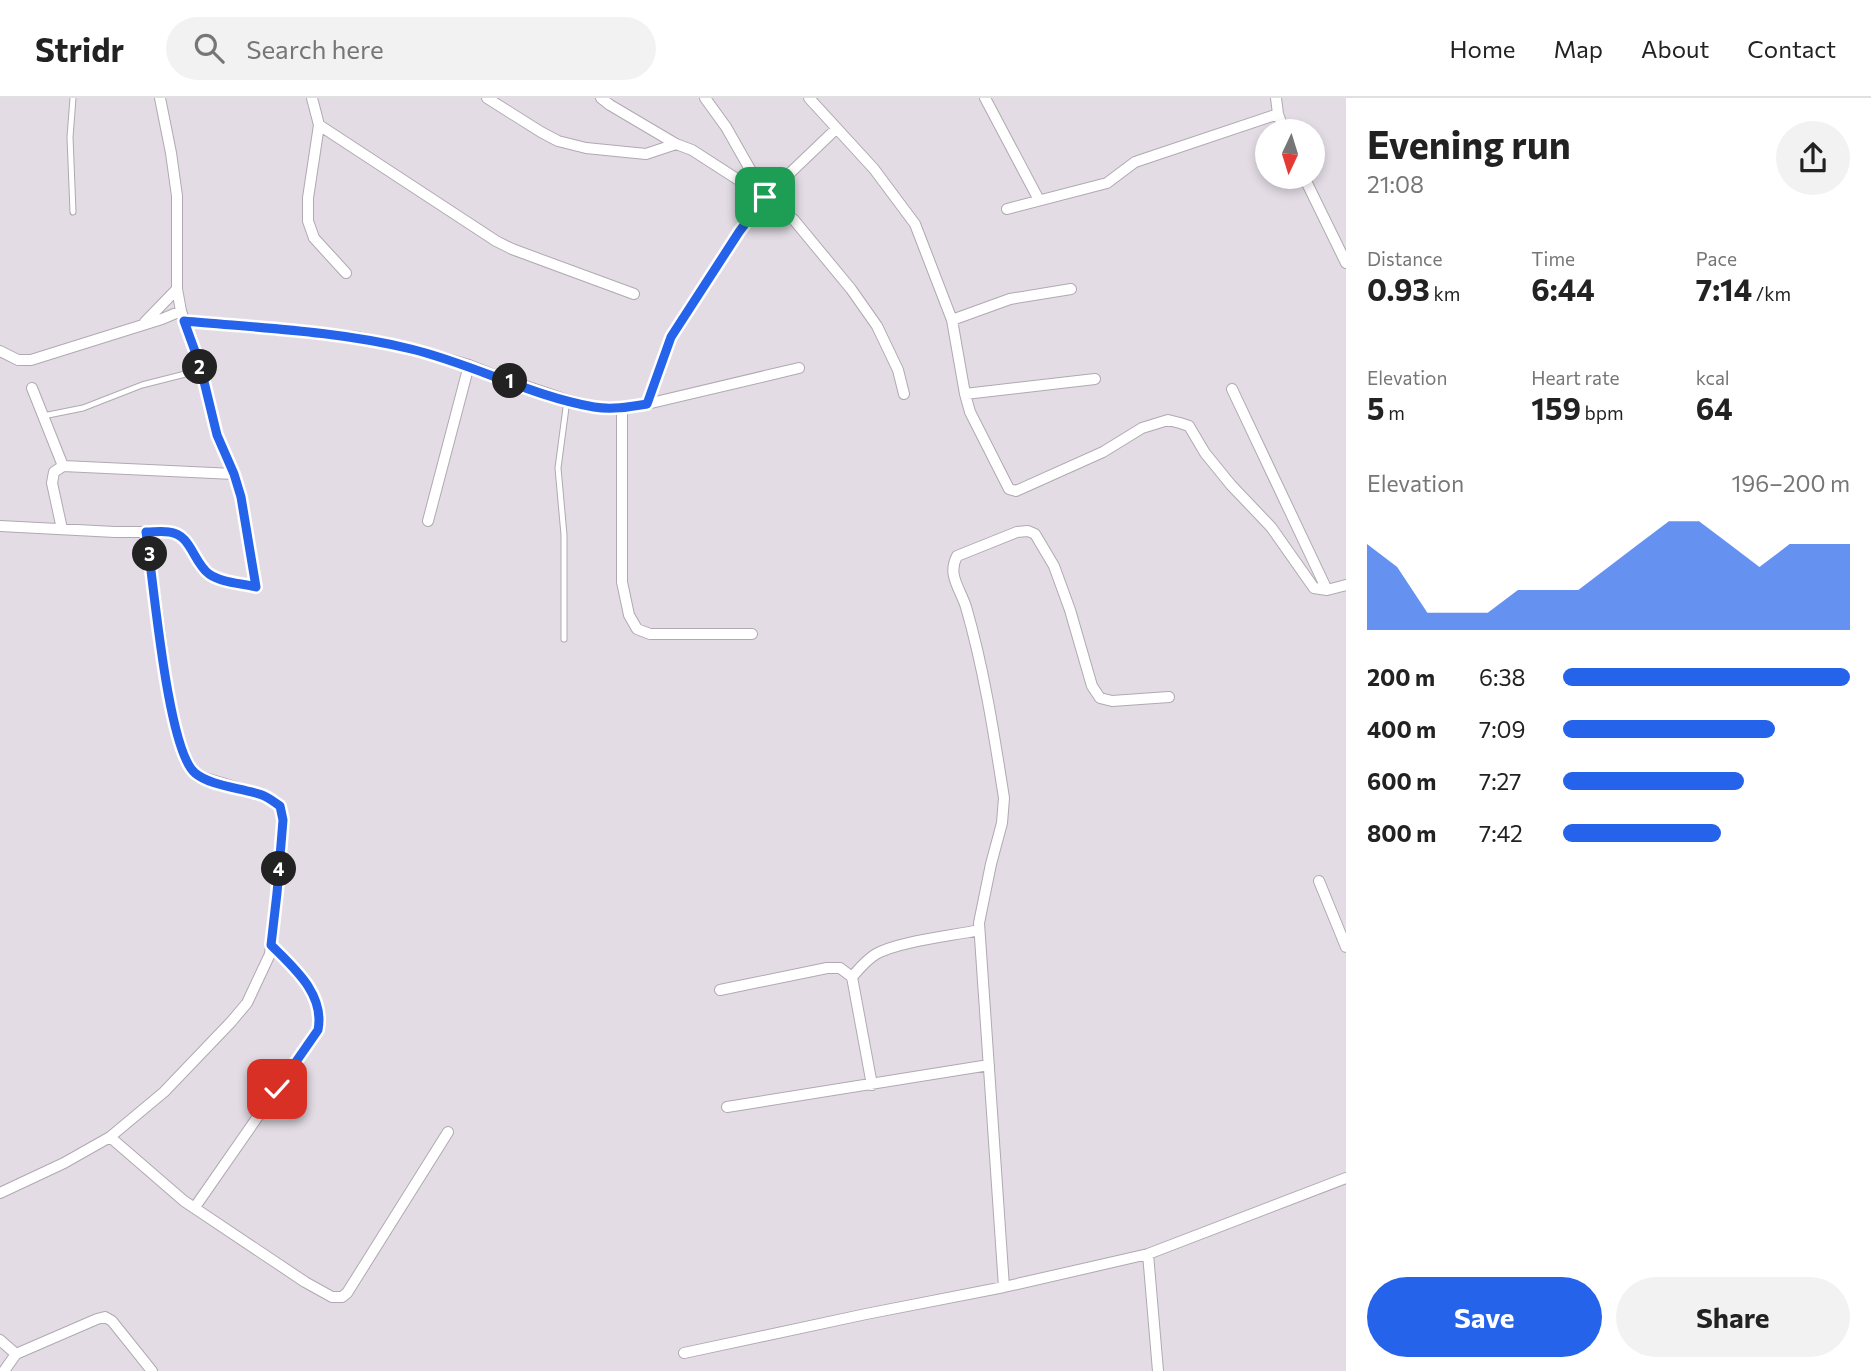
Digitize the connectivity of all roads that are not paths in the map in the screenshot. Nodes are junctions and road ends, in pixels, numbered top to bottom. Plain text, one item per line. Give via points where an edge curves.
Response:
1 (73, 98) edge
2 (160, 98) edge
3 (312, 98) edge
4 (487, 98) edge
5 (601, 98) edge
6 (705, 98) edge
7 (809, 98) edge
8 (985, 98) edge
9 (1276, 98) edge
10 (1278, 114) junction
11 (1280, 119) edge
12 (318, 125) junction
13 (836, 129) junction
14 (676, 144) junction
15 (1310, 189) edge
16 (765, 197) junction
17 (1038, 200) junction
18 (1007, 209) dead end
19 (73, 212) dead end
20 (1346, 263) edge
21 (346, 273) dead end
22 (177, 289) junction
23 (1071, 289) dead end
24 (634, 293) dead end
25 (182, 316) junction
26 (952, 320) junction
27 (143, 324) junction
28 (0, 351) edge
29 (469, 365) junction
30 (799, 368) dead end
31 (201, 370) junction
32 (1095, 379) dead end
33 (32, 388) dead end
34 (1232, 389) dead end
35 (904, 394) dead end
36 (965, 394) junction
37 (567, 400) junction
38 (647, 404) junction
39 (622, 408) junction
40 (43, 416) junction
41 (63, 466) junction
42 (234, 474) junction
43 (428, 521) dead end
44 (0, 526) edge
45 (62, 529) junction
46 (146, 532) junction
47 (1346, 585) edge
48 (1327, 590) junction
49 (752, 634) dead end
50 (564, 639) dead end
51 (1169, 697) dead end
52 (1319, 881) dead end
53 (979, 930) junction
54 (271, 945) junction
55 (1346, 947) edge
56 (852, 977) junction
57 (720, 990) dead end
58 (989, 1065) junction
59 (872, 1085) junction
60 (727, 1107) dead end
61 (448, 1132) dead end
62 (110, 1138) junction
63 (1346, 1178) edge
64 (0, 1193) edge
65 (195, 1208) junction
66 (1149, 1254) junction
67 (1004, 1287) junction
68 (0, 1340) edge
69 (684, 1353) dead end
70 (16, 1354) junction
71 (4, 1371) edge
72 (152, 1371) edge
73 (1158, 1371) edge

1 - 19 lane
2 - 22 street via 177,196
3 - 12 street
4 - 14 street via 558,141 586,148 646,154
5 - 14 street
6 - 16 street
7 - 13 street
8 - 17 street
9 - 10 street
10 - 11 street
10 - 17 street via 1135,162 1107,183
12 - 21 street via 308,221 314,238
12 - 24 street via 496,241
13 - 16 street
13 - 26 street via 915,223
14 - 16 street
15 - 20 street
16 - 35 street via 794,220 851,289 877,326
16 - 38 street via 671,337
17 - 18 street
22 - 25 street
22 - 27 street
23 - 26 street via 1010,299
25 - 27 street
25 - 29 street via 358,337
25 - 31 street
26 - 36 street
27 - 28 street via 31,360 18,360
29 - 37 street
29 - 43 street
30 - 38 street
31 - 40 lane via 83,408
31 - 42 street via 217,435
32 - 36 street
33 - 40 street
34 - 48 street
36 - 48 street via 1009,489 1016,491 1155,423 1168,420 1189,426 1205,453 1271,527 1314,588
37 - 39 street
37 - 50 lane via 558,468 564,534
38 - 39 street
39 - 49 street via 622,582 637,629 650,634
40 - 41 street
41 - 42 street
41 - 45 street via 54,472 52,483
42 - 46 street via 256,587 208,573 178,534
44 - 45 street
45 - 46 street
46 - 54 street via 172,715 184,757 198,776 263,795 280,806 283,820
47 - 48 street
51 - 53 street via 1100,698 1054,566 1035,534 1017,532 957,556 953,575 977,646 1004,798
52 - 55 street
53 - 56 street via 880,952
53 - 58 street
54 - 62 street via 247,1003 164,1092
54 - 65 street via 310,988 320,1018 318,1030
56 - 57 street via 840,968 827,968
56 - 59 street
58 - 59 street
58 - 67 street
59 - 60 street
61 - 65 street via 342,1297 332,1297 304,1282
62 - 64 street
62 - 65 street
63 - 66 street
66 - 67 street
66 - 73 street
67 - 69 street
68 - 70 street
70 - 71 street
70 - 72 street via 105,1317

